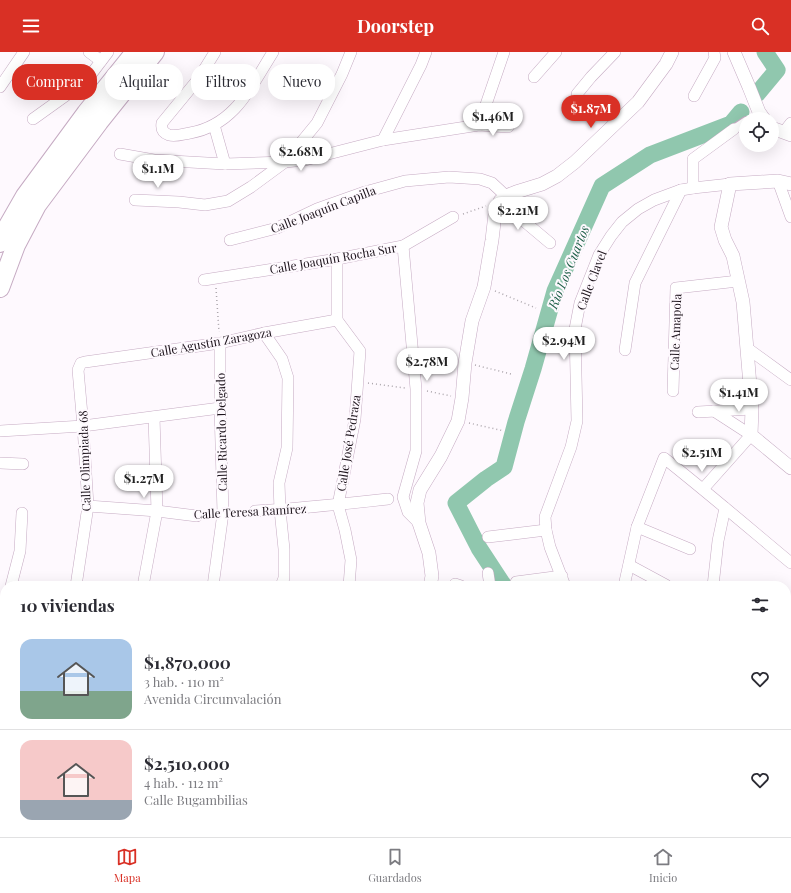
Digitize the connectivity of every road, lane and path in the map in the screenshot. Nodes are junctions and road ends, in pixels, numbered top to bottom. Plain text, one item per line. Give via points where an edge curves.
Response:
1 (24, 52) edge
2 (89, 52) edge
3 (135, 52) edge
4 (155, 52) edge
5 (215, 52) edge
6 (272, 52) edge
7 (351, 52) edge
8 (426, 52) edge
9 (504, 52) edge
10 (556, 52) edge
11 (615, 52) edge
12 (672, 52) edge
13 (714, 52) edge
14 (734, 52) edge
15 (104, 57) edge
16 (534, 77) dead end
17 (0, 87) edge
18 (577, 94) dead end
19 (694, 96) dead end
20 (753, 112) edge
21 (33, 118) dead end
22 (214, 125) junction
23 (480, 125) junction
24 (739, 126) edge
25 (508, 127) dead end
26 (734, 129) joint
27 (383, 140) junction
28 (120, 154) dead end
29 (285, 162) junction
30 (225, 164) junction
31 (778, 181) junction
32 (730, 184) junction
33 (791, 184) edge
34 (693, 188) junction
35 (681, 190) junction
36 (503, 199) junction
37 (135, 200) dead end
38 (453, 217) joint
39 (791, 217) edge
40 (230, 240) dead end
41 (0, 243) edge
42 (550, 243) dead end
43 (403, 246) junction
44 (337, 259) junction
45 (215, 278) junction
46 (204, 280) dead end
47 (738, 281) junction
48 (484, 287) junction
49 (0, 288) edge
50 (536, 308) dead end
51 (337, 320) junction
52 (264, 333) junction
53 (220, 343) junction
54 (747, 348) junction
55 (625, 350) dead end
56 (85, 362) joint
57 (465, 363) junction
58 (511, 374) dead end
59 (791, 380) edge
60 (358, 382) junction
61 (416, 389) junction
62 (673, 391) dead end
63 (462, 398) junction
64 (220, 408) junction
65 (752, 409) junction
66 (714, 411) junction
67 (698, 412) dead end
68 (154, 417) junction
69 (458, 421) junction
70 (83, 426) junction
71 (0, 431) edge
72 (504, 431) dead end
73 (751, 435) junction
74 (0, 463) edge
75 (23, 464) dead end
76 (791, 468) edge
77 (703, 489) junction
78 (388, 499) dead end
79 (338, 505) junction
80 (88, 506) junction
81 (725, 508) junction
82 (280, 510) junction
83 (157, 511) junction
84 (255, 511) joint
85 (22, 513) dead end
86 (223, 513) junction
87 (197, 516) dead end
88 (419, 523) junction
89 (637, 527) junction
90 (546, 530) junction
91 (488, 537) dead end
92 (690, 549) dead end
93 (791, 563) edge
94 (629, 565) junction
95 (488, 573) dead end
96 (12, 581) edge
97 (77, 581) edge
98 (144, 581) edge
99 (214, 581) edge
100 (283, 581) edge
101 (349, 581) edge
102 (431, 581) edge
103 (489, 581) edge
104 (563, 581) edge
105 (625, 581) edge
106 (659, 581) edge
107 (714, 581) edge

1 - 17 street
2 - 15 street
3 - 41 highway via 25,196
4 - 49 highway via 38,205 16,245
5 - 22 street via 199,78 161,128 166,134 174,136
6 - 22 street via 243,100
7 - 29 street via 317,123
8 - 27 street
9 - 23 street
10 - 16 street
11 - 18 street
12 - 36 street via 638,102 575,162 542,184
13 - 19 street via 715,58
14 - 20 street via 749,86
15 - 21 street via 86,81
22 - 30 street
23 - 25 street
23 - 27 street
24 - 26 street
26 - 34 street via 693,159
27 - 29 street via 305,160
28 - 30 street via 154,160
29 - 30 street
29 - 37 street via 228,201 205,205
31 - 32 street, Calle Clavel
31 - 33 street, Calle Clavel
31 - 39 street
32 - 34 street, Calle Clavel
32 - 47 street via 721,227 733,256
34 - 35 street, Calle Clavel
35 - 55 street via 635,282
35 - 90 street, Calle Clavel via 638,209 622,222 599,255 580,303 575,330 577,421 571,447 545,516
36 - 38 path
36 - 40 street, Calle Joaquín Capilla via 492,183 480,179 449,177 405,181 317,209 277,228
36 - 42 street, Calle Joaquín Capilla
36 - 48 street via 495,214
38 - 43 street, Calle Joaquín Rocha Sur
43 - 44 street, Calle Joaquín Rocha Sur
43 - 61 street
44 - 45 street, Calle Joaquín Rocha Sur
44 - 51 street
45 - 46 street, Calle Joaquín Rocha Sur
45 - 53 path
47 - 54 street via 743,302
47 - 62 street, Calle Amapola via 676,288
48 - 50 path
48 - 57 street via 472,321
51 - 52 street, Calle Agustín Zaragoza
51 - 60 street, Calle José Pedraza via 360,351
52 - 53 street, Calle Agustín Zaragoza
52 - 82 street via 282,359 288,378 287,448 280,483
53 - 56 street, Calle Agustín Zaragoza
53 - 64 street, Calle Ricardo Delgado
54 - 59 street
54 - 65 street
56 - 70 street, Calle Olimpiada 68 via 81,363 78,370
57 - 58 path
57 - 63 street
60 - 61 path
60 - 79 street, Calle José Pedraza via 355,419
61 - 63 path
61 - 88 street via 416,451 403,497 408,512
63 - 69 street
64 - 68 street
64 - 86 street, Calle Ricardo Delgado
65 - 66 street
65 - 73 street
66 - 67 street
66 - 73 street
68 - 70 street
68 - 83 street
69 - 72 path
69 - 88 street via 420,490 417,503
70 - 71 street
70 - 80 street, Calle Olimpiada 68
73 - 76 street
73 - 77 street
74 - 75 street
77 - 81 street
77 - 89 street via 664,458
78 - 79 street, Calle Teresa Ramírez
79 - 82 street, Calle Teresa Ramírez
79 - 101 street, Calle José Pedraza via 351,560
80 - 83 street, Calle Teresa Ramírez
80 - 97 street, Calle Olimpiada 68
81 - 93 street
81 - 107 street
82 - 84 street, Calle Teresa Ramírez
82 - 100 street via 284,549
83 - 87 street, Calle Teresa Ramírez
83 - 98 street
84 - 86 path, Calle Teresa Ramírez
85 - 96 street via 20,551
86 - 99 street, Calle Ricardo Delgado
88 - 102 street via 429,553
89 - 92 street
89 - 94 street
90 - 91 street
90 - 104 street, Calle Clavel
94 - 105 street
94 - 106 street
95 - 103 street

